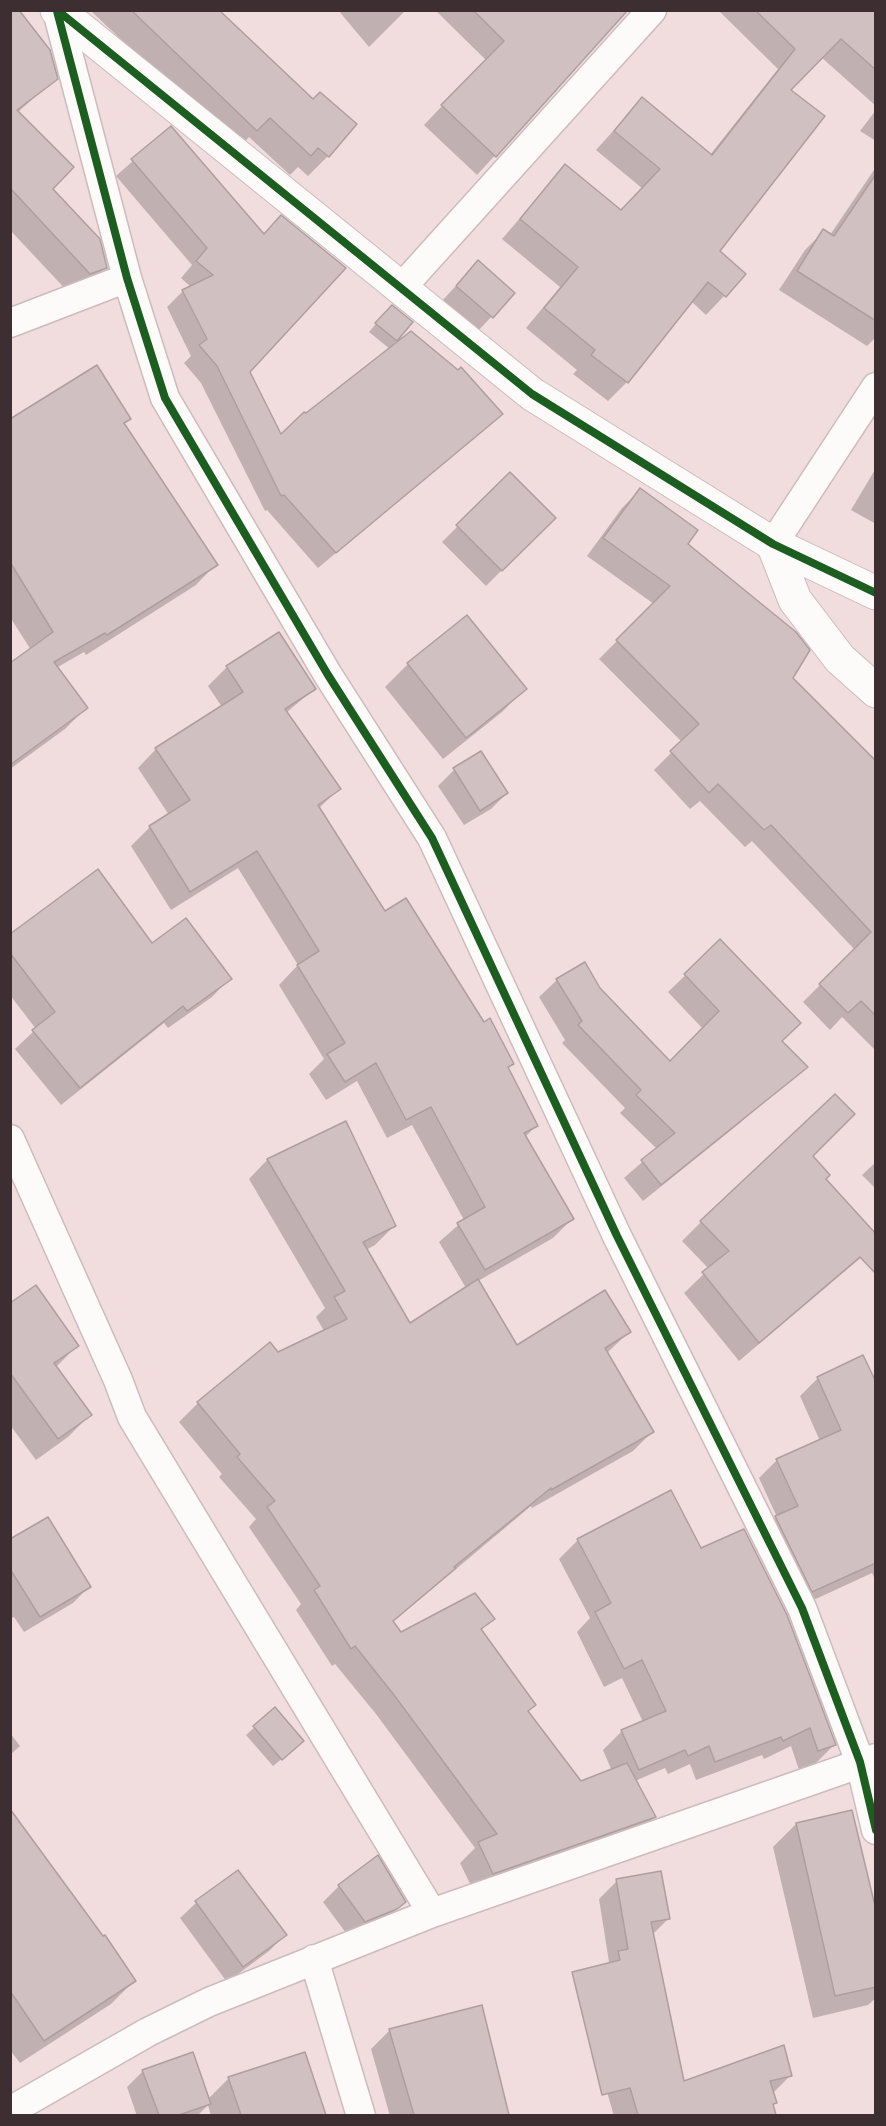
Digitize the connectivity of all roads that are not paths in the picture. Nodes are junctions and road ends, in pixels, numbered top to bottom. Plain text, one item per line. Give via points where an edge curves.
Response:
1 (652, 10) edge
2 (57, 11) edge
3 (127, 278) junction
4 (402, 287) junction
5 (10, 323) edge
6 (876, 387) edge
7 (773, 544) junction
8 (876, 593) edge
9 (876, 691) edge
10 (10, 1139) edge
11 (868, 1760) edge
12 (876, 1830) edge
13 (432, 1913) junction
14 (315, 1959) junction
15 (10, 2111) edge
16 (361, 2115) edge

1 - 4 street
2 - 3 street
2 - 4 street
3 - 5 street
3 - 11 street via 165,398 328,675 432,838 618,1236 802,1608
4 - 7 street via 532,394
6 - 7 street
7 - 8 street
7 - 9 street via 795,600 840,658
10 - 13 street via 132,1418
11 - 12 street
11 - 13 street
13 - 14 street
14 - 15 street via 148,2032
14 - 16 street

